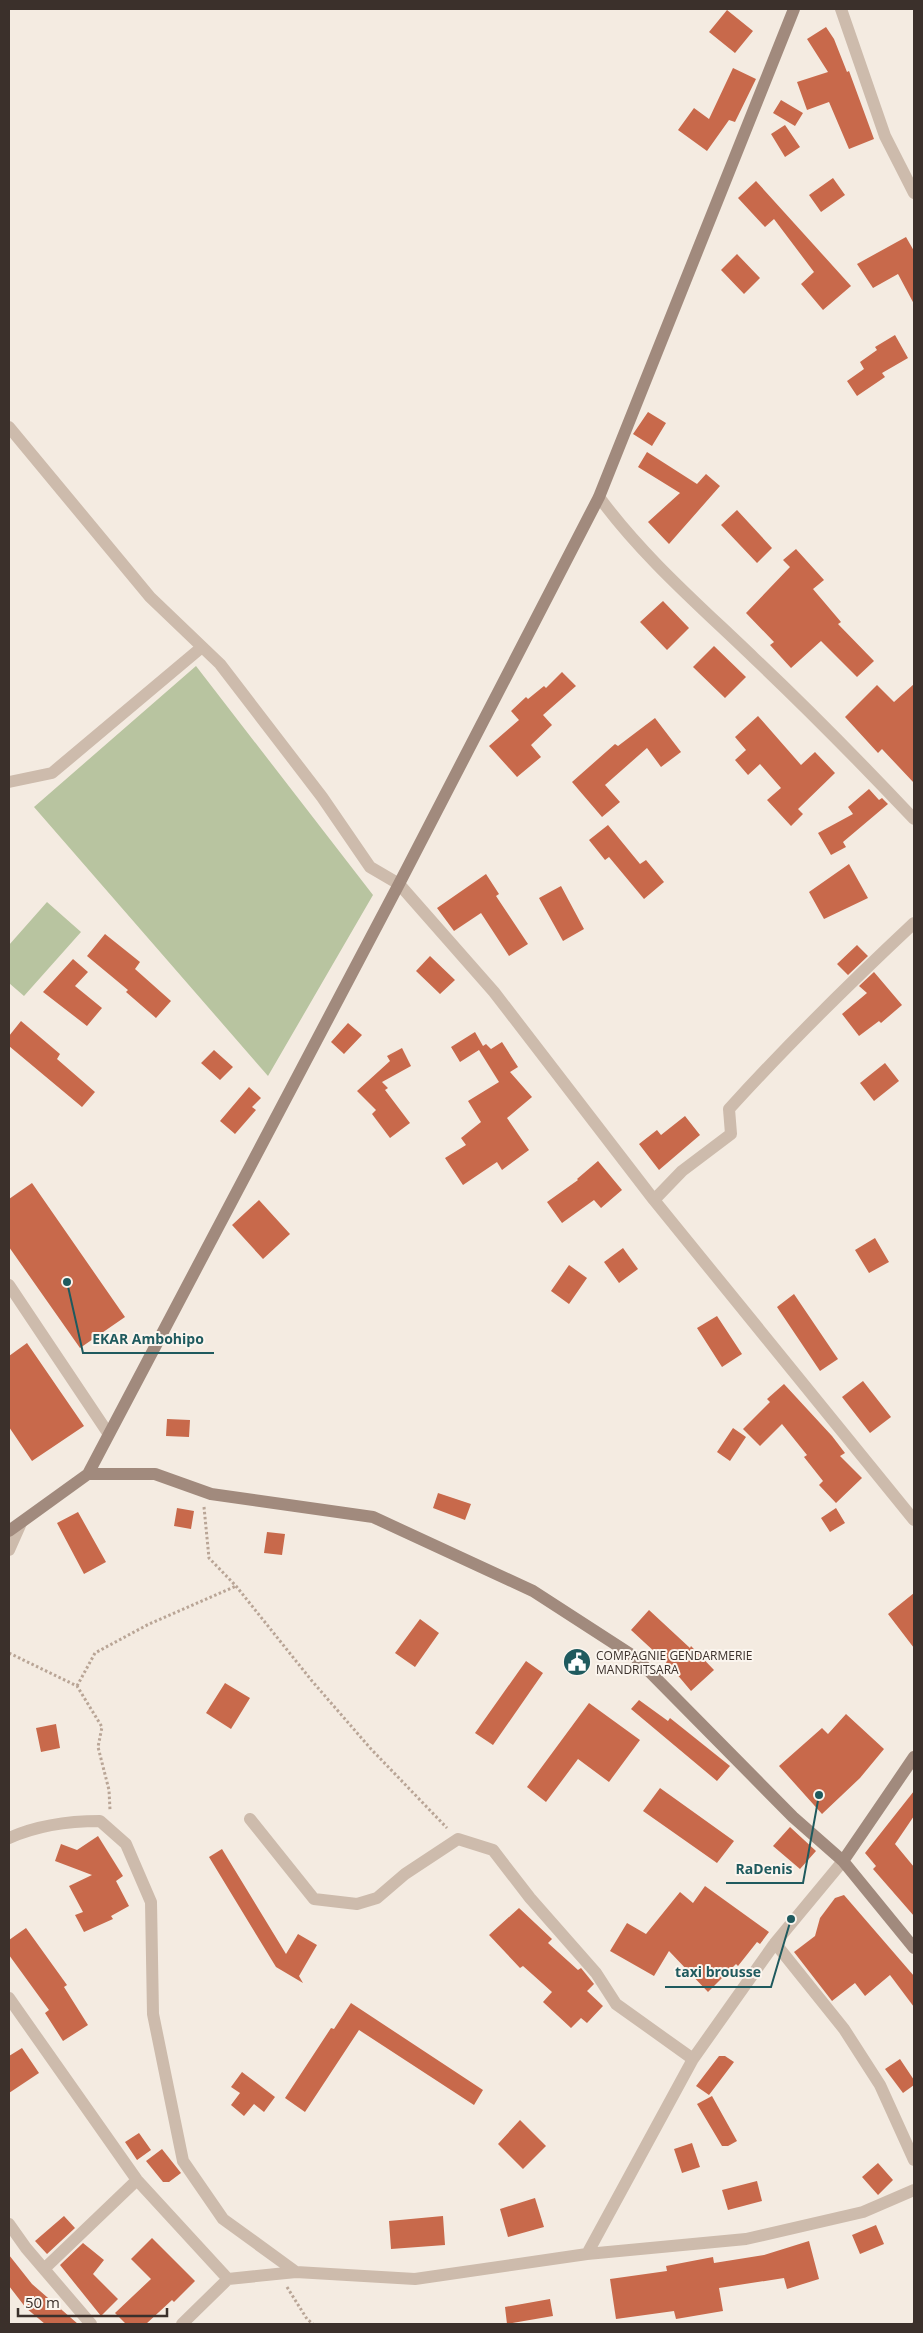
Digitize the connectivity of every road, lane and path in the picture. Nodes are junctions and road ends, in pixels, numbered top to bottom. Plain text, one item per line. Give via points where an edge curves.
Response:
1 (794, 9) edge
2 (841, 9) edge
3 (914, 193) edge
4 (9, 427) edge
5 (599, 497) junction
6 (202, 647) junction
7 (9, 782) edge
8 (914, 818) edge
9 (399, 884) junction
10 (914, 923) edge
11 (654, 1200) junction
12 (9, 1286) edge
13 (108, 1433) junction
14 (88, 1474) junction
15 (212, 1494) junction
16 (914, 1520) edge
17 (21, 1524) junction
18 (9, 1531) edge
19 (9, 1550) edge
20 (236, 1586) junction
21 (9, 1653) edge
22 (77, 1686) junction
23 (914, 1757) edge
24 (250, 1820) dead end
25 (111, 1830) junction
26 (9, 1838) edge
27 (458, 1839) junction
28 (843, 1861) junction
29 (775, 1943) junction
30 (914, 1948) edge
31 (9, 1998) edge
32 (693, 2059) junction
33 (914, 2160) edge
34 (137, 2180) junction
35 (914, 2190) edge
36 (9, 2224) edge
37 (587, 2254) junction
38 (44, 2269) junction
39 (296, 2272) junction
40 (279, 2274) junction
41 (228, 2279) junction
42 (91, 2324) edge
43 (182, 2324) edge
44 (313, 2324) edge

1 - 5 street
2 - 3 street via 885,136
4 - 6 street via 150,597
5 - 8 street via 620,526 662,571 819,719
5 - 9 street
6 - 7 street via 52,773
6 - 9 street via 220,664 322,797 370,867
9 - 11 street via 494,992
9 - 13 street
10 - 11 street via 842,990 729,1109 731,1134 682,1172
11 - 16 street
12 - 13 street
13 - 14 street
14 - 15 street via 155,1474
14 - 17 street
15 - 20 path via 204,1507 209,1558
15 - 28 street via 372,1516 534,1591 635,1657 792,1817
17 - 18 street
17 - 19 street
20 - 22 path via 148,1624 95,1653
20 - 27 path via 312,1681
21 - 22 path
22 - 25 path via 102,1727 98,1747 109,1790
23 - 28 street
24 - 27 street via 314,1898 357,1904 377,1898 405,1874
25 - 26 street via 100,1820 70,1820
25 - 39 street via 126,1844 150,1902 153,2014 183,2161 223,2219
27 - 32 street via 493,1850 596,1973 616,2004
28 - 29 street
28 - 30 street
29 - 32 street
29 - 33 street via 844,2029 880,2085
31 - 34 street
32 - 37 street
34 - 38 street
34 - 41 street
35 - 37 street via 863,2212 746,2239
36 - 38 street
37 - 39 street via 415,2279
38 - 42 street
39 - 40 street
40 - 41 street
40 - 44 path
41 - 43 street

